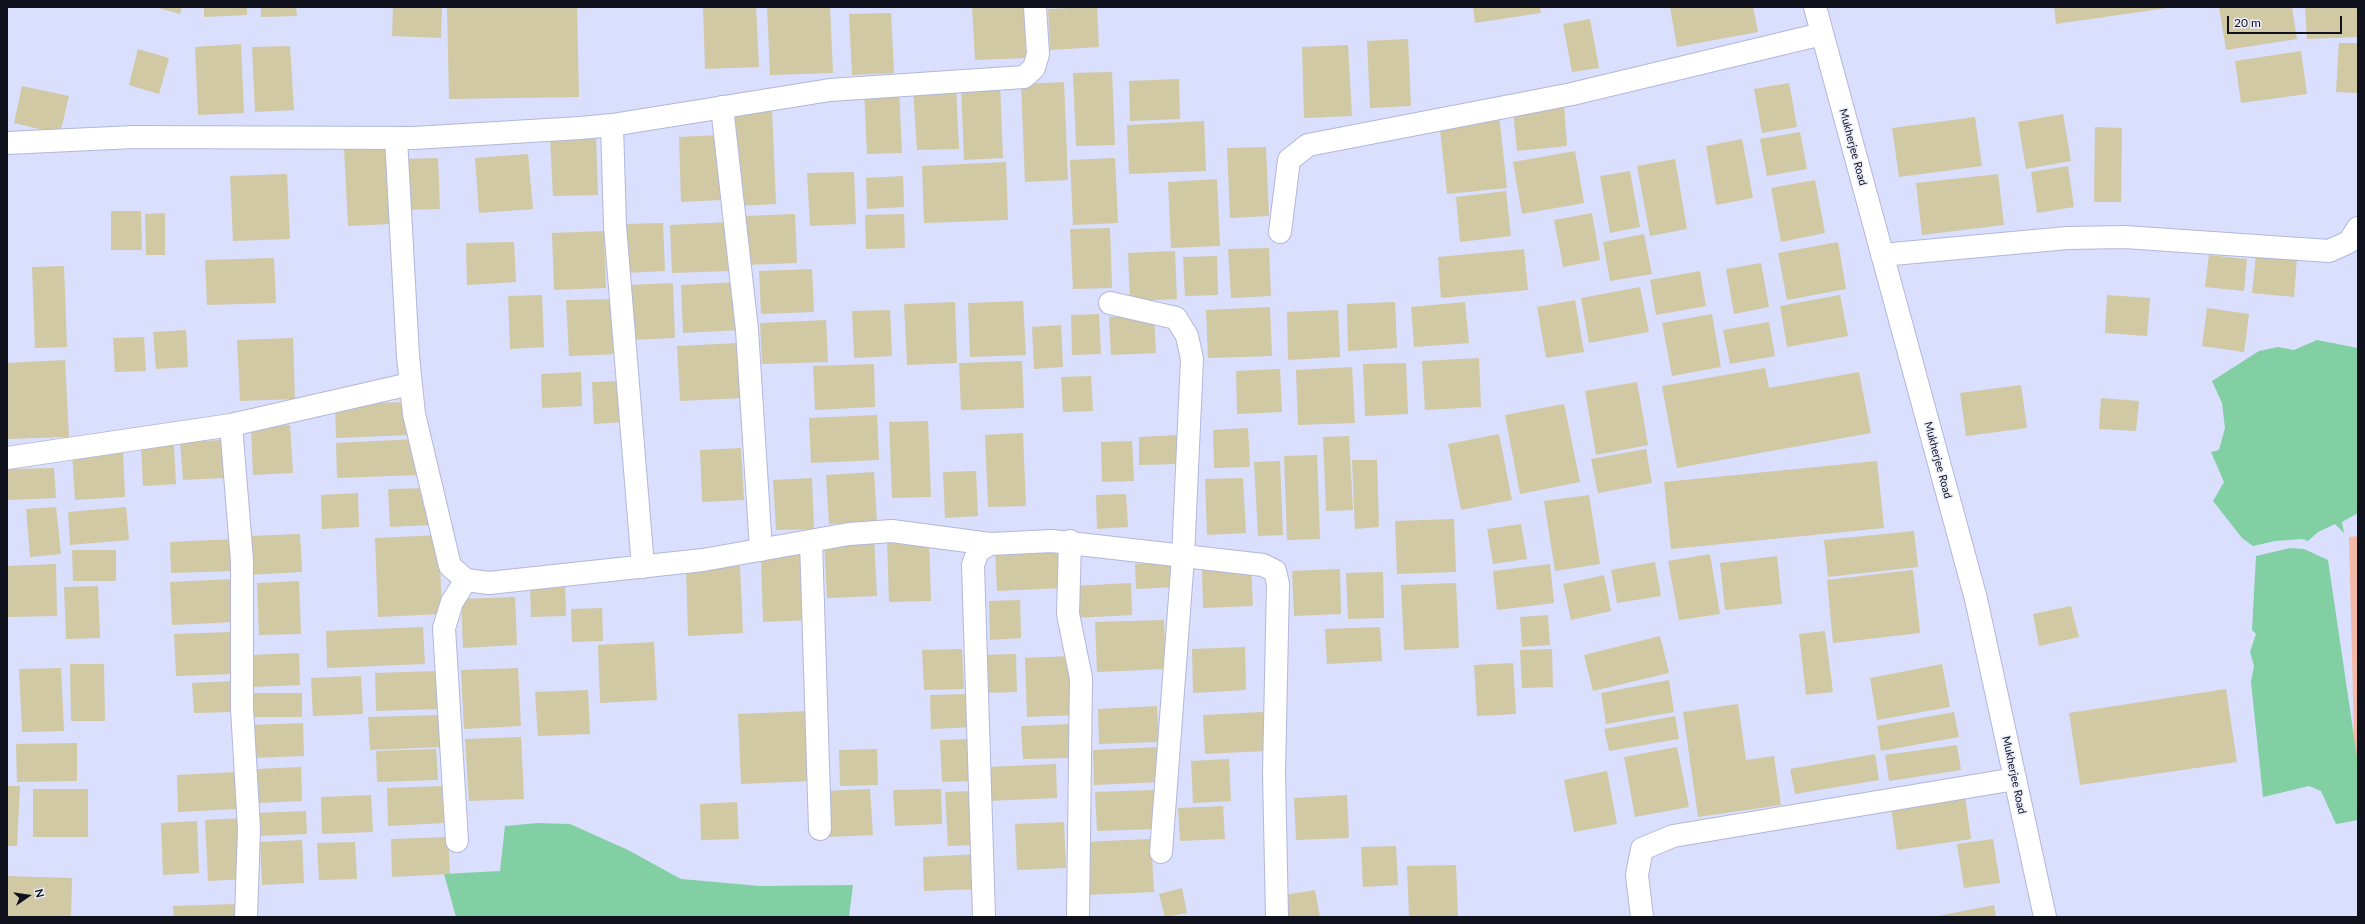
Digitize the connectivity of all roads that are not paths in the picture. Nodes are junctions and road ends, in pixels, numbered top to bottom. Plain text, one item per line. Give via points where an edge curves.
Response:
1 (1035, 7) edge
2 (1815, 7) edge
3 (1822, 34) junction
4 (722, 107) junction
5 (612, 125) junction
6 (396, 138) junction
7 (7, 143) edge
8 (1280, 232) dead end
9 (2355, 238) edge
10 (1882, 255) junction
11 (1110, 303) dead end
12 (410, 384) junction
13 (231, 424) junction
14 (7, 458) edge
15 (811, 541) junction
16 (1070, 541) junction
17 (990, 544) junction
18 (761, 550) junction
19 (1183, 556) junction
20 (643, 567) junction
21 (466, 580) junction
22 (2015, 779) junction
23 (820, 829) dead end
24 (457, 841) dead end
25 (1162, 852) dead end
26 (246, 917) edge
27 (984, 917) edge
28 (1078, 917) edge
29 (1277, 917) edge
30 (1642, 917) edge
31 (2045, 917) edge

1 - 4 street via 1038,54 1034,68 1024,77 830,90
2 - 3 street, Mukherjee Road
3 - 8 street via 1572,94 1308,145 1289,160
3 - 10 street, Mukherjee Road
4 - 5 street
4 - 18 street via 747,330
5 - 6 street
5 - 20 street via 614,226
6 - 7 street via 134,137
6 - 12 street
9 - 10 street via 2329,251 2125,237 2067,238
10 - 22 street, Mukherjee Road via 1976,599
11 - 19 street via 1176,318 1187,336 1192,359
12 - 13 street
12 - 21 street via 420,442 450,566
13 - 14 street
13 - 26 street via 242,561 242,708 249,829
15 - 17 street via 849,534 892,531
15 - 18 street
15 - 23 street
16 - 17 street
16 - 19 street
16 - 28 street via 1068,614 1081,678
17 - 27 street via 978,551 973,565
18 - 20 street
19 - 25 street
19 - 29 street via 1263,565 1275,571 1278,584 1274,772
20 - 21 street via 489,583
21 - 24 street via 452,602 444,628
22 - 30 street via 1673,836 1642,849 1637,875
22 - 31 street, Mukherjee Road

